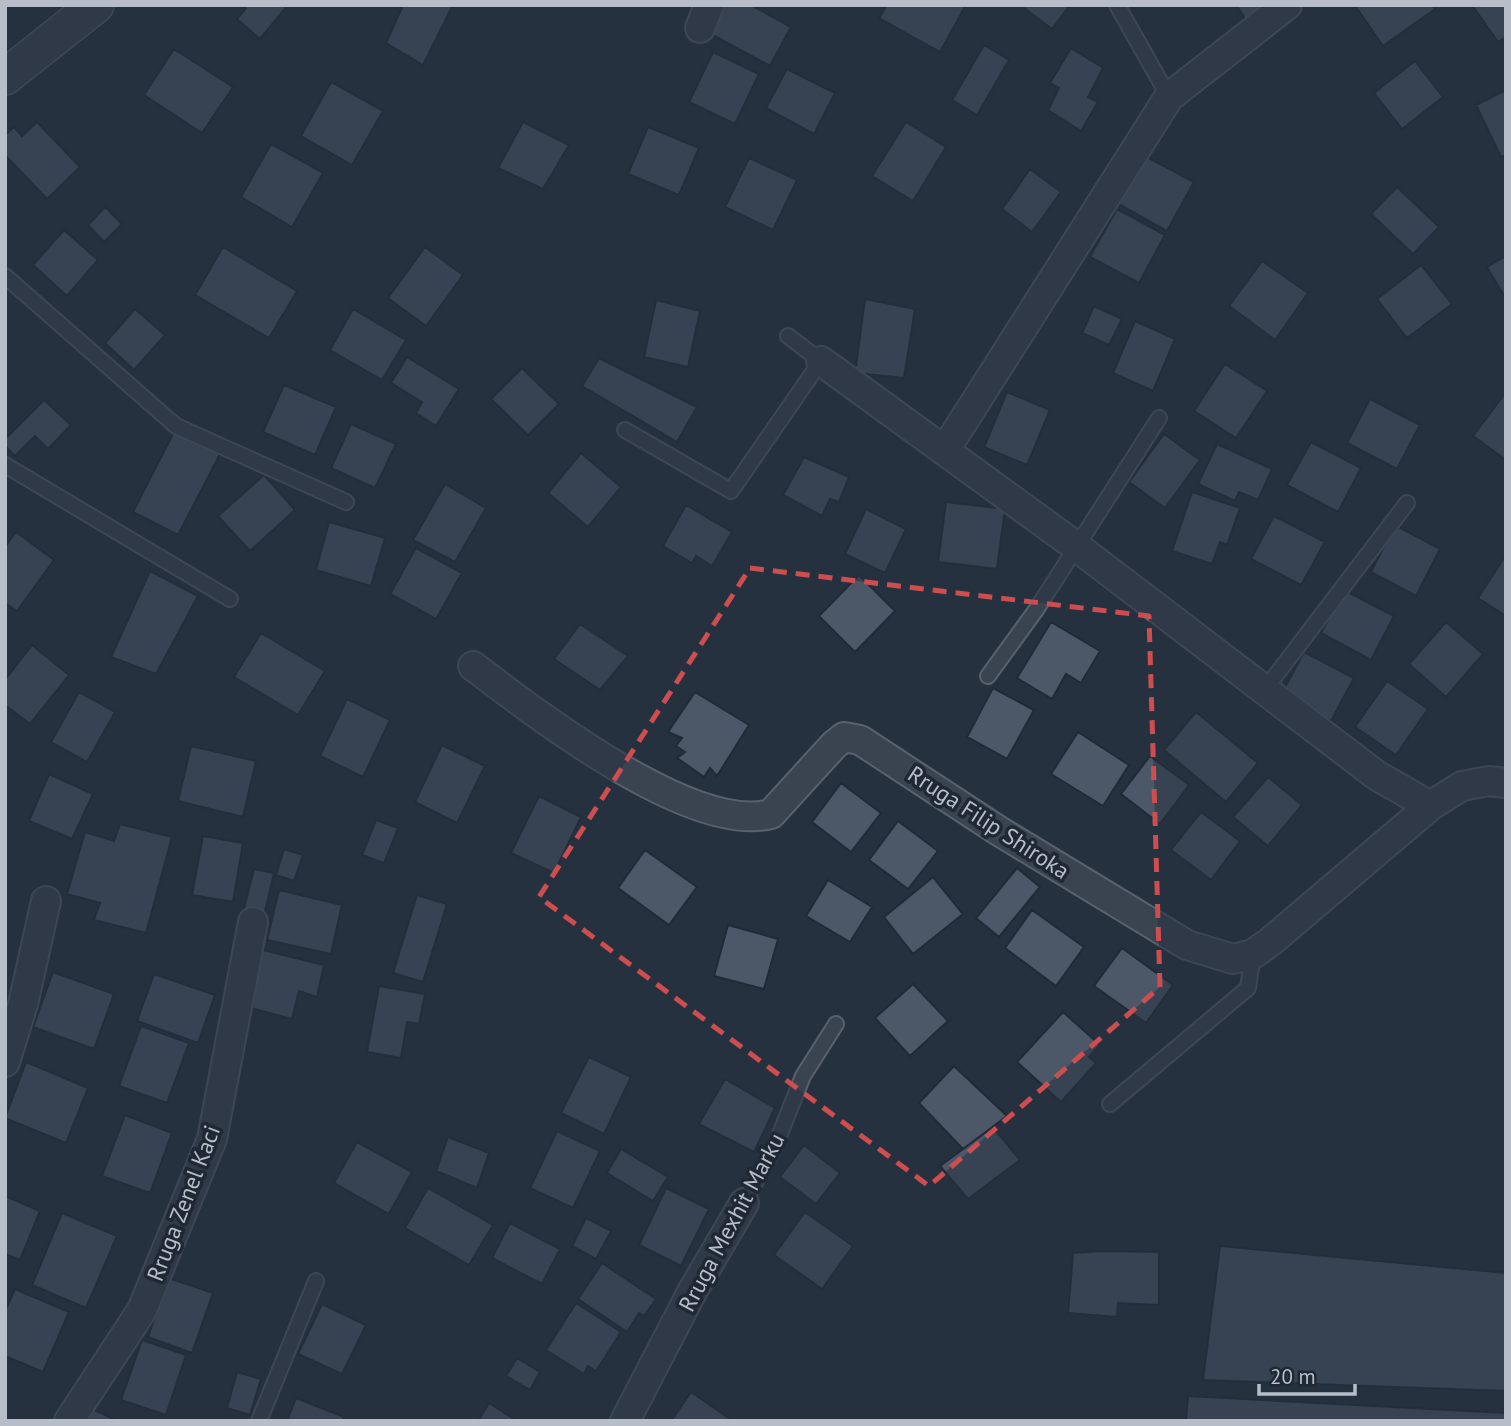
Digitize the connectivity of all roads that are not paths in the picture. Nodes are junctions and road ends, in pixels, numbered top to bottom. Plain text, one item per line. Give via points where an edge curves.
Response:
1 (96, 5) edge
2 (1116, 5) edge
3 (1287, 5) edge
4 (5, 77) edge
5 (1169, 97) junction
6 (5, 276) edge
7 (788, 336) dead end
8 (821, 360) junction
9 (1159, 418) dead end
10 (625, 430) dead end
11 (945, 450) junction
12 (5, 465) edge
13 (346, 502) dead end
14 (1407, 503) dead end
15 (1077, 547) junction
16 (230, 599) dead end
17 (473, 666) dead end
18 (988, 676) dead end
19 (1266, 688) junction
20 (1506, 783) edge
21 (1430, 806) junction
22 (46, 901) dead end
23 (253, 922) dead end
24 (1253, 954) junction
25 (836, 1024) dead end
26 (5, 1062) edge
27 (1110, 1104) dead end
28 (744, 1203) joint
29 (316, 1281) dead end
30 (69, 1421) edge
31 (259, 1421) edge
32 (625, 1421) edge

1 - 4 street
2 - 5 lane
3 - 5 street
5 - 11 street
6 - 13 lane via 176,426
7 - 8 lane
8 - 10 lane via 731,491
8 - 11 street
9 - 15 lane
11 - 15 street
12 - 16 lane
14 - 19 lane
15 - 18 lane
15 - 19 street
17 - 24 street, Rruga Filip Shiroka via 560,732 616,766 664,791 739,815 757,818 771,814 834,745 844,737 860,740 1187,946 1233,959
19 - 21 street via 1376,775
20 - 21 street via 1462,786
21 - 24 street
22 - 26 street
23 - 30 street, Rruga Zenel Kaci via 212,1139 142,1310
24 - 27 lane via 1248,988
25 - 28 lane, Rruga Mexhit Marku via 803,1076 776,1143
28 - 32 street, Rruga Mexhit Marku
29 - 31 lane

